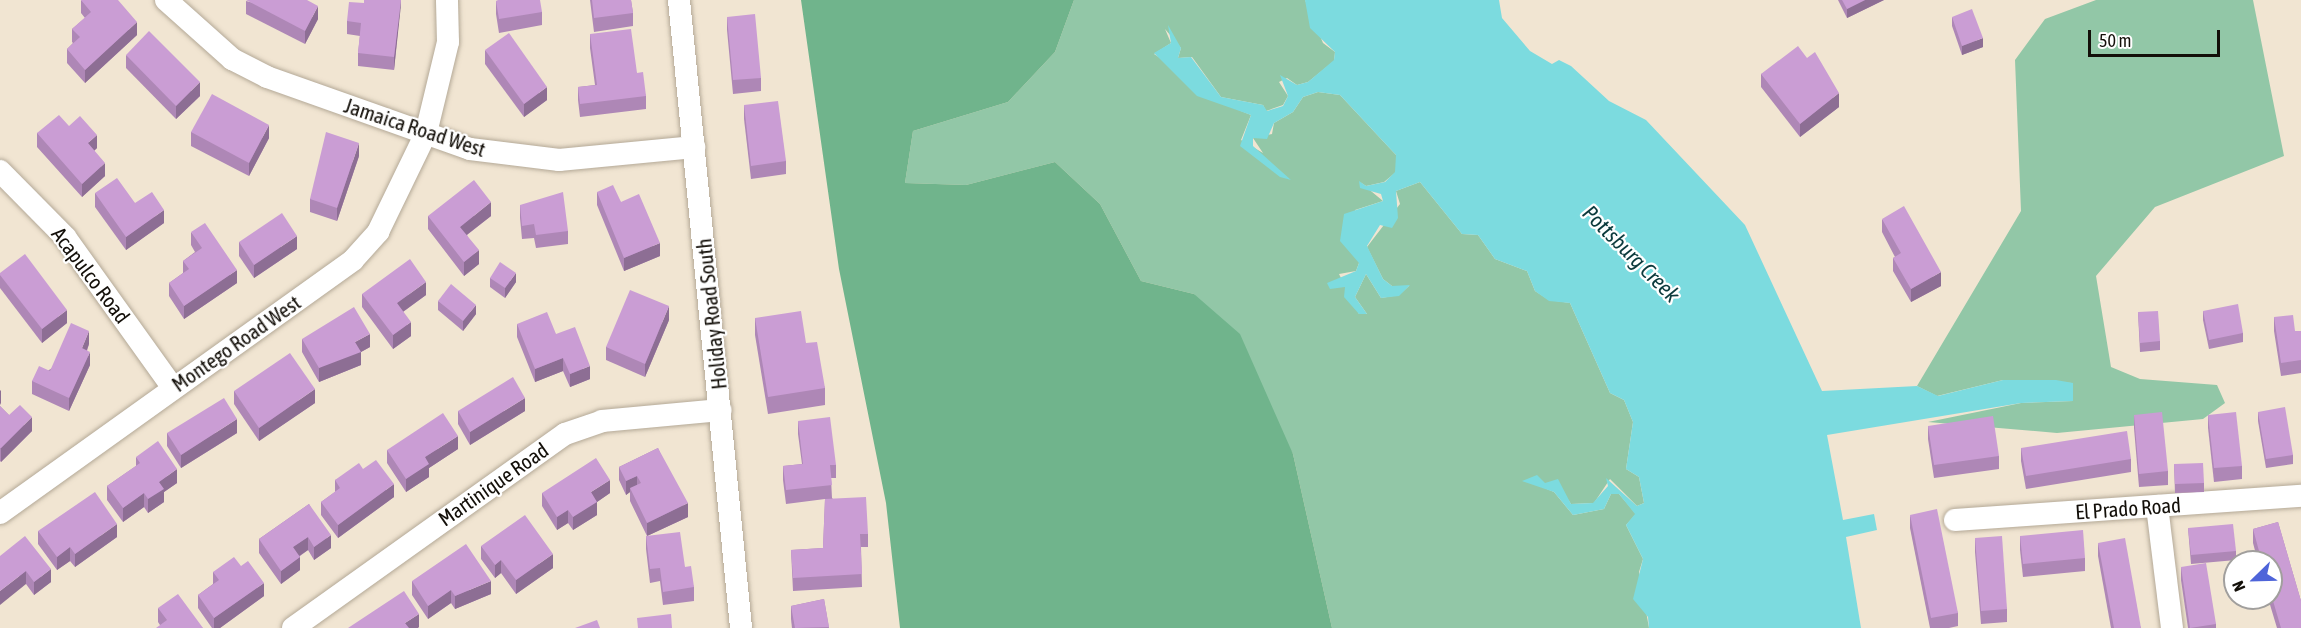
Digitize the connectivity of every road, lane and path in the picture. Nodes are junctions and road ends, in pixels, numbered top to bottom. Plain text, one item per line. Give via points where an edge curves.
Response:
1 (166, 0) edge
2 (447, 0) edge
3 (678, 0) edge
4 (426, 133) junction
5 (694, 147) junction
6 (0, 171) edge
7 (173, 388) junction
8 (720, 410) junction
9 (2300, 500) edge
10 (2157, 506) junction
11 (0, 513) edge
12 (1955, 520) dead end
13 (293, 628) edge
14 (741, 628) edge
15 (2172, 628) edge

1 - 4 street, Jamaica Road West via 232,59 267,77
2 - 4 street, Montego Road West via 448,42
3 - 5 street, Holiday Road South
4 - 5 street, Jamaica Road West via 470,149 559,160
4 - 7 street, Montego Road West via 392,210 353,260
5 - 8 street, Holiday Road South
6 - 7 street, Acapulco Road via 65,237
7 - 11 street, Montego Road West
8 - 13 street, Martinique Road via 602,421 565,434
8 - 14 street, Holiday Road South
9 - 10 street, El Prado Road
10 - 12 street, El Prado Road
10 - 15 street

